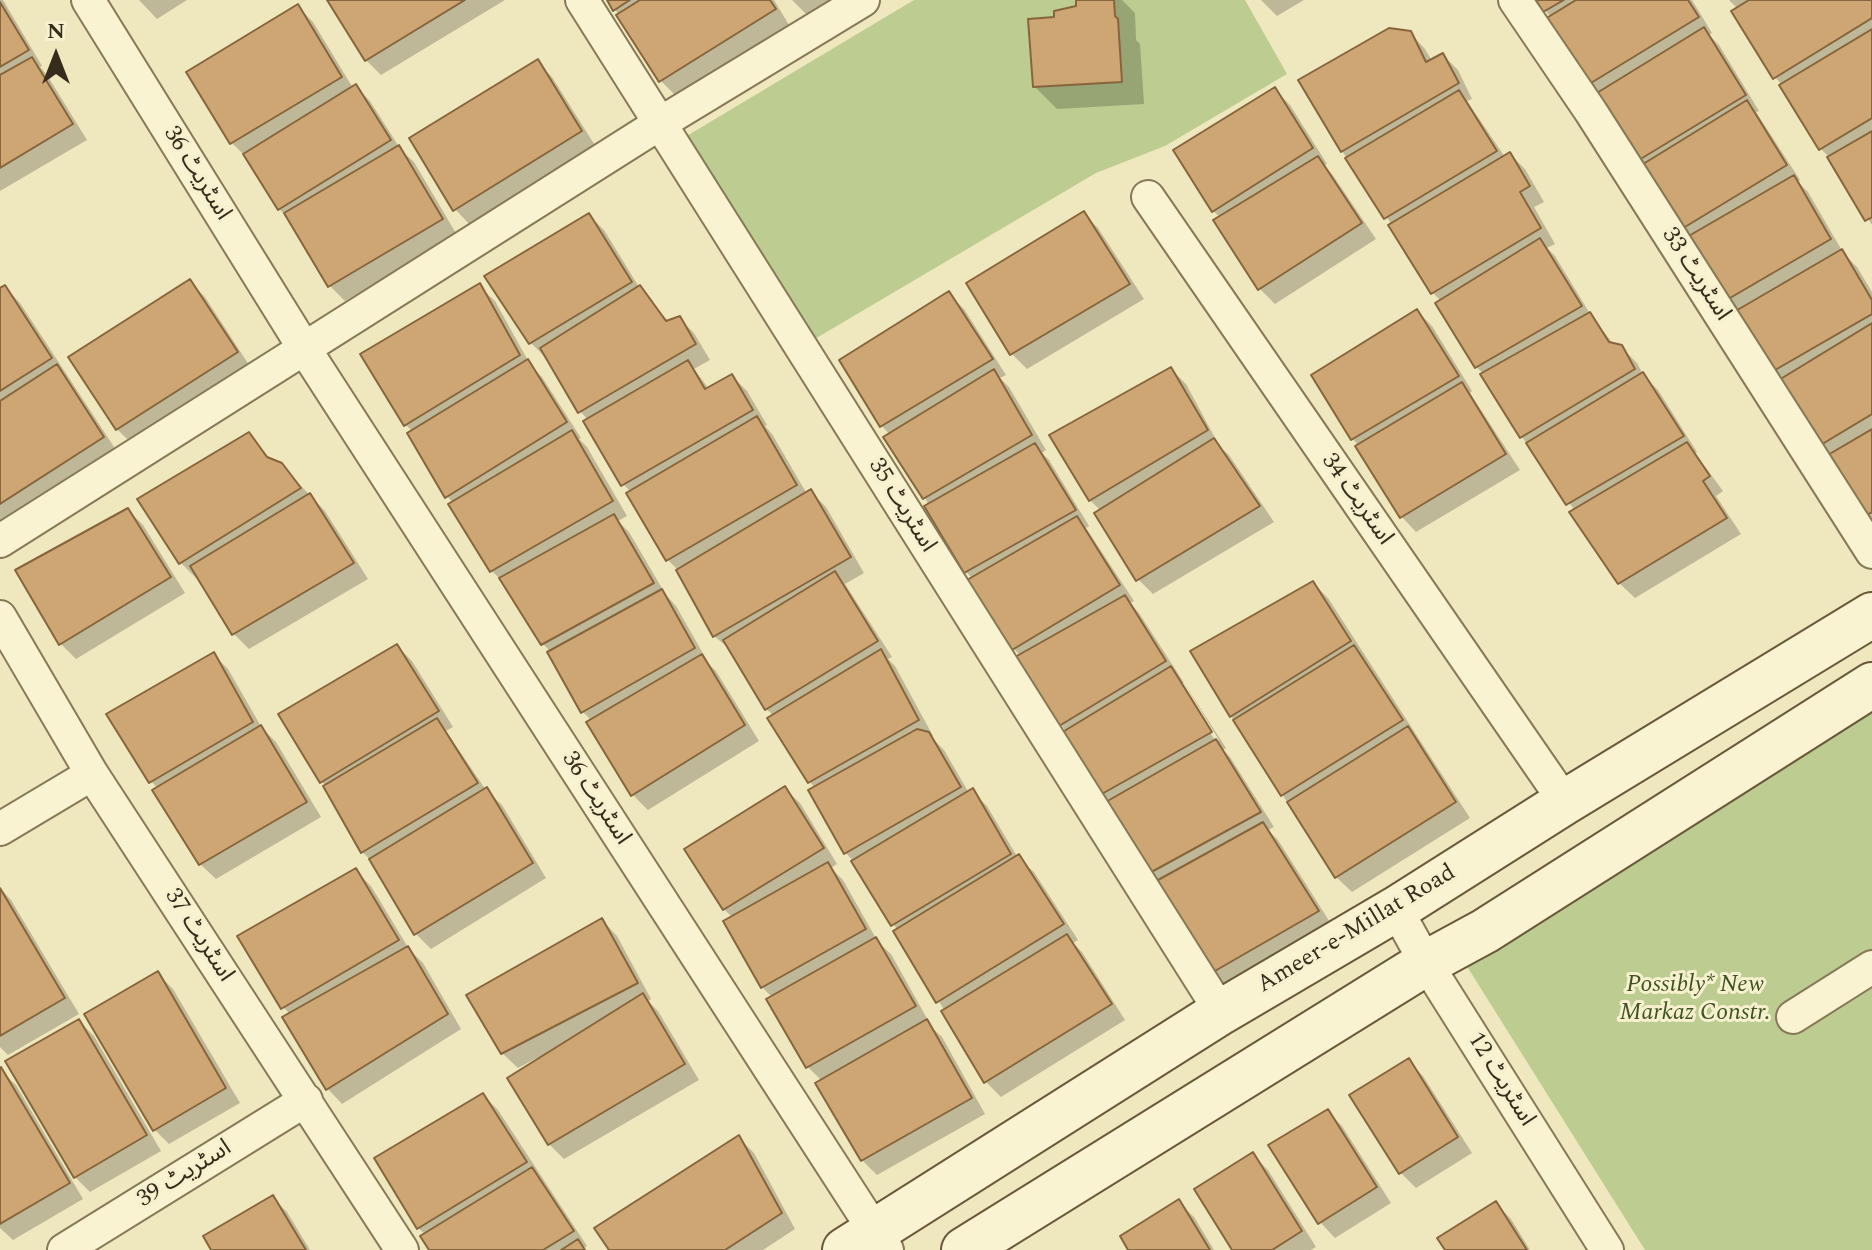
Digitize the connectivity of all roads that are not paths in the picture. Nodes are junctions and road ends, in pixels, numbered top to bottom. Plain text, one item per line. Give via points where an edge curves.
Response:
1 (88, 0) edge
2 (582, 0) edge
3 (863, 0) edge
4 (1515, 0) edge
5 (659, 124) junction
6 (1148, 197) dead end
7 (304, 348) junction
8 (0, 541) edge
9 (1872, 552) edge
10 (1872, 615) edge
11 (0, 617) edge
12 (1872, 685) edge
13 (92, 774) junction
14 (1565, 802) junction
15 (0, 829) edge
16 (1396, 909) junction
17 (1426, 963) junction
18 (1872, 967) edge
19 (1221, 1012) junction
20 (1793, 1017) dead end
21 (306, 1100) junction
22 (869, 1244) edge
23 (64, 1250) edge
24 (402, 1250) edge
25 (964, 1250) edge
26 (1607, 1250) edge

1 - 7 street, اسٹریٹ 36
2 - 5 street, اسٹریٹ 35
3 - 5 street
4 - 9 street, اسٹریٹ 33
5 - 7 street
5 - 19 street, اسٹریٹ 35
6 - 14 street, اسٹریٹ 34
7 - 8 street
7 - 22 street, اسٹریٹ 36
10 - 14 main road, Ameer-e-Millat Road
11 - 13 street, اسٹریٹ 37
12 - 17 main road via 1485,931
13 - 15 street
13 - 21 street, اسٹریٹ 37
14 - 16 main road, Ameer-e-Millat Road
16 - 17 street, اسٹریٹ 12
16 - 19 main road, Ameer-e-Millat Road
17 - 25 main road
17 - 26 street, اسٹریٹ 12
18 - 20 street
19 - 22 main road, Ameer-e-Millat Road
21 - 23 street, اسٹریٹ 39
21 - 24 street, اسٹریٹ 37

